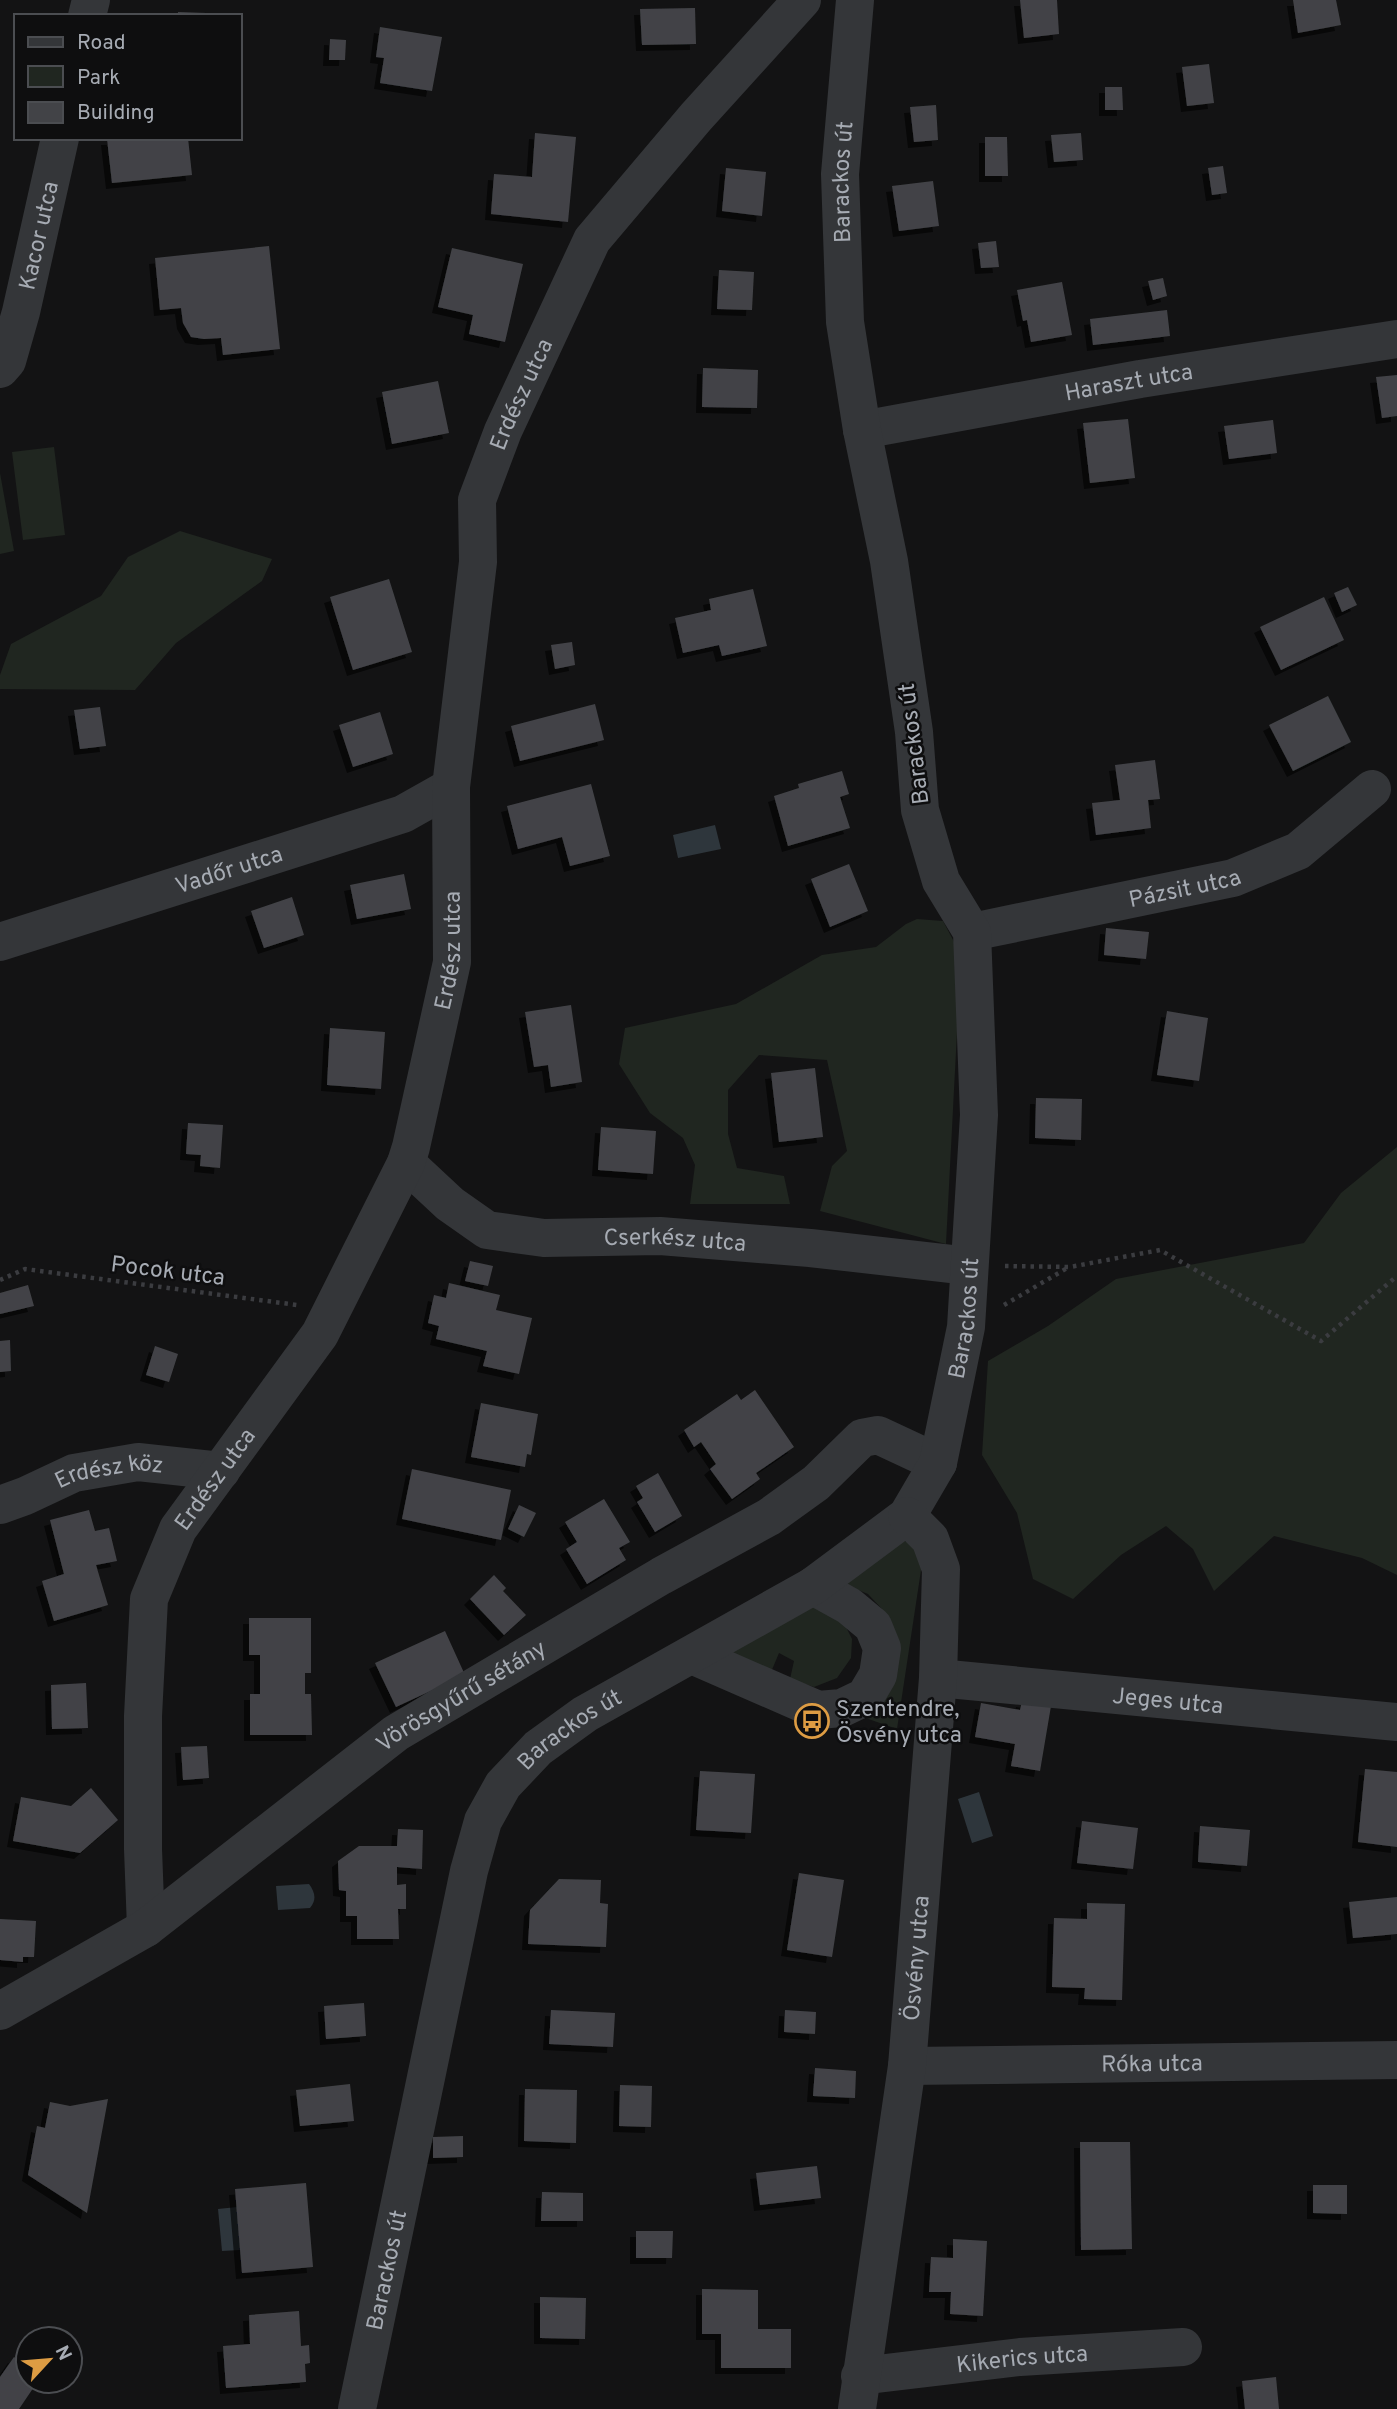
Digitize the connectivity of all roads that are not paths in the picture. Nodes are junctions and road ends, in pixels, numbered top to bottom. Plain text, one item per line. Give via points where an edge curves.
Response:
1 (802, 0) edge
2 (855, 0) edge
3 (60, 140) edge
4 (1397, 339) edge
5 (0, 369) edge
6 (862, 429) junction
7 (451, 787) junction
8 (1372, 789) dead end
9 (972, 932) junction
10 (0, 942) edge
11 (406, 1163) junction
12 (969, 1266) junction
13 (938, 1463) junction
14 (222, 1471) junction
15 (0, 1505) edge
16 (907, 1516) junction
17 (813, 1586) junction
18 (692, 1655) junction
19 (937, 1678) junction
20 (1397, 1722) edge
21 (146, 1928) junction
22 (0, 2011) edge
23 (1397, 2060) edge
24 (907, 2066) junction
25 (1183, 2347) dead end
26 (859, 2393) edge
27 (357, 2409) edge

1 - 7 street, Erdész utca via 592,240 503,431 477,500 478,562
2 - 6 street, Barackos út via 840,174 845,322
3 - 5 street, Kacor utca via 21,312 8,361
4 - 6 street, Haraszt utca
6 - 9 street, Barackos út via 889,561 914,732 920,810 941,881
7 - 10 street, Vadőr utca via 403,814
7 - 11 street, Erdész utca via 452,962
8 - 9 street, Pázsit utca via 1298,851 1233,878
9 - 12 street, Barackos út via 979,1115
11 - 12 street, Cserkész utca via 450,1205 487,1230 544,1238 660,1236
11 - 14 street, Erdész utca via 320,1334
12 - 13 street, Barackos út via 966,1327
13 - 16 street, Barackos út
13 - 21 street, Vörösgyűrű sétány via 878,1435 862,1438 816,1483 769,1517 396,1733
14 - 15 street, Erdész köz via 138,1462 74,1473
14 - 21 street, Erdész utca via 178,1529 149,1599 143,1716
16 - 17 street, Barackos út
16 - 19 street, Ösvény utca via 930,1539 941,1569
17 - 18 street, Barackos út
17 - 18 street via 873,1626 882,1648 878,1675 865,1697 842,1708 818,1710
18 - 27 street, Barackos út via 585,1714 538,1748 503,1785 483,1821
19 - 20 street, Jeges utca
19 - 24 street, Ösvény utca
21 - 22 street, Vörösgyűrű sétány
23 - 24 street, Róka utca
24 - 26 street, Ösvény utca
25 - 26 street, Kikerics utca via 1020,2357

